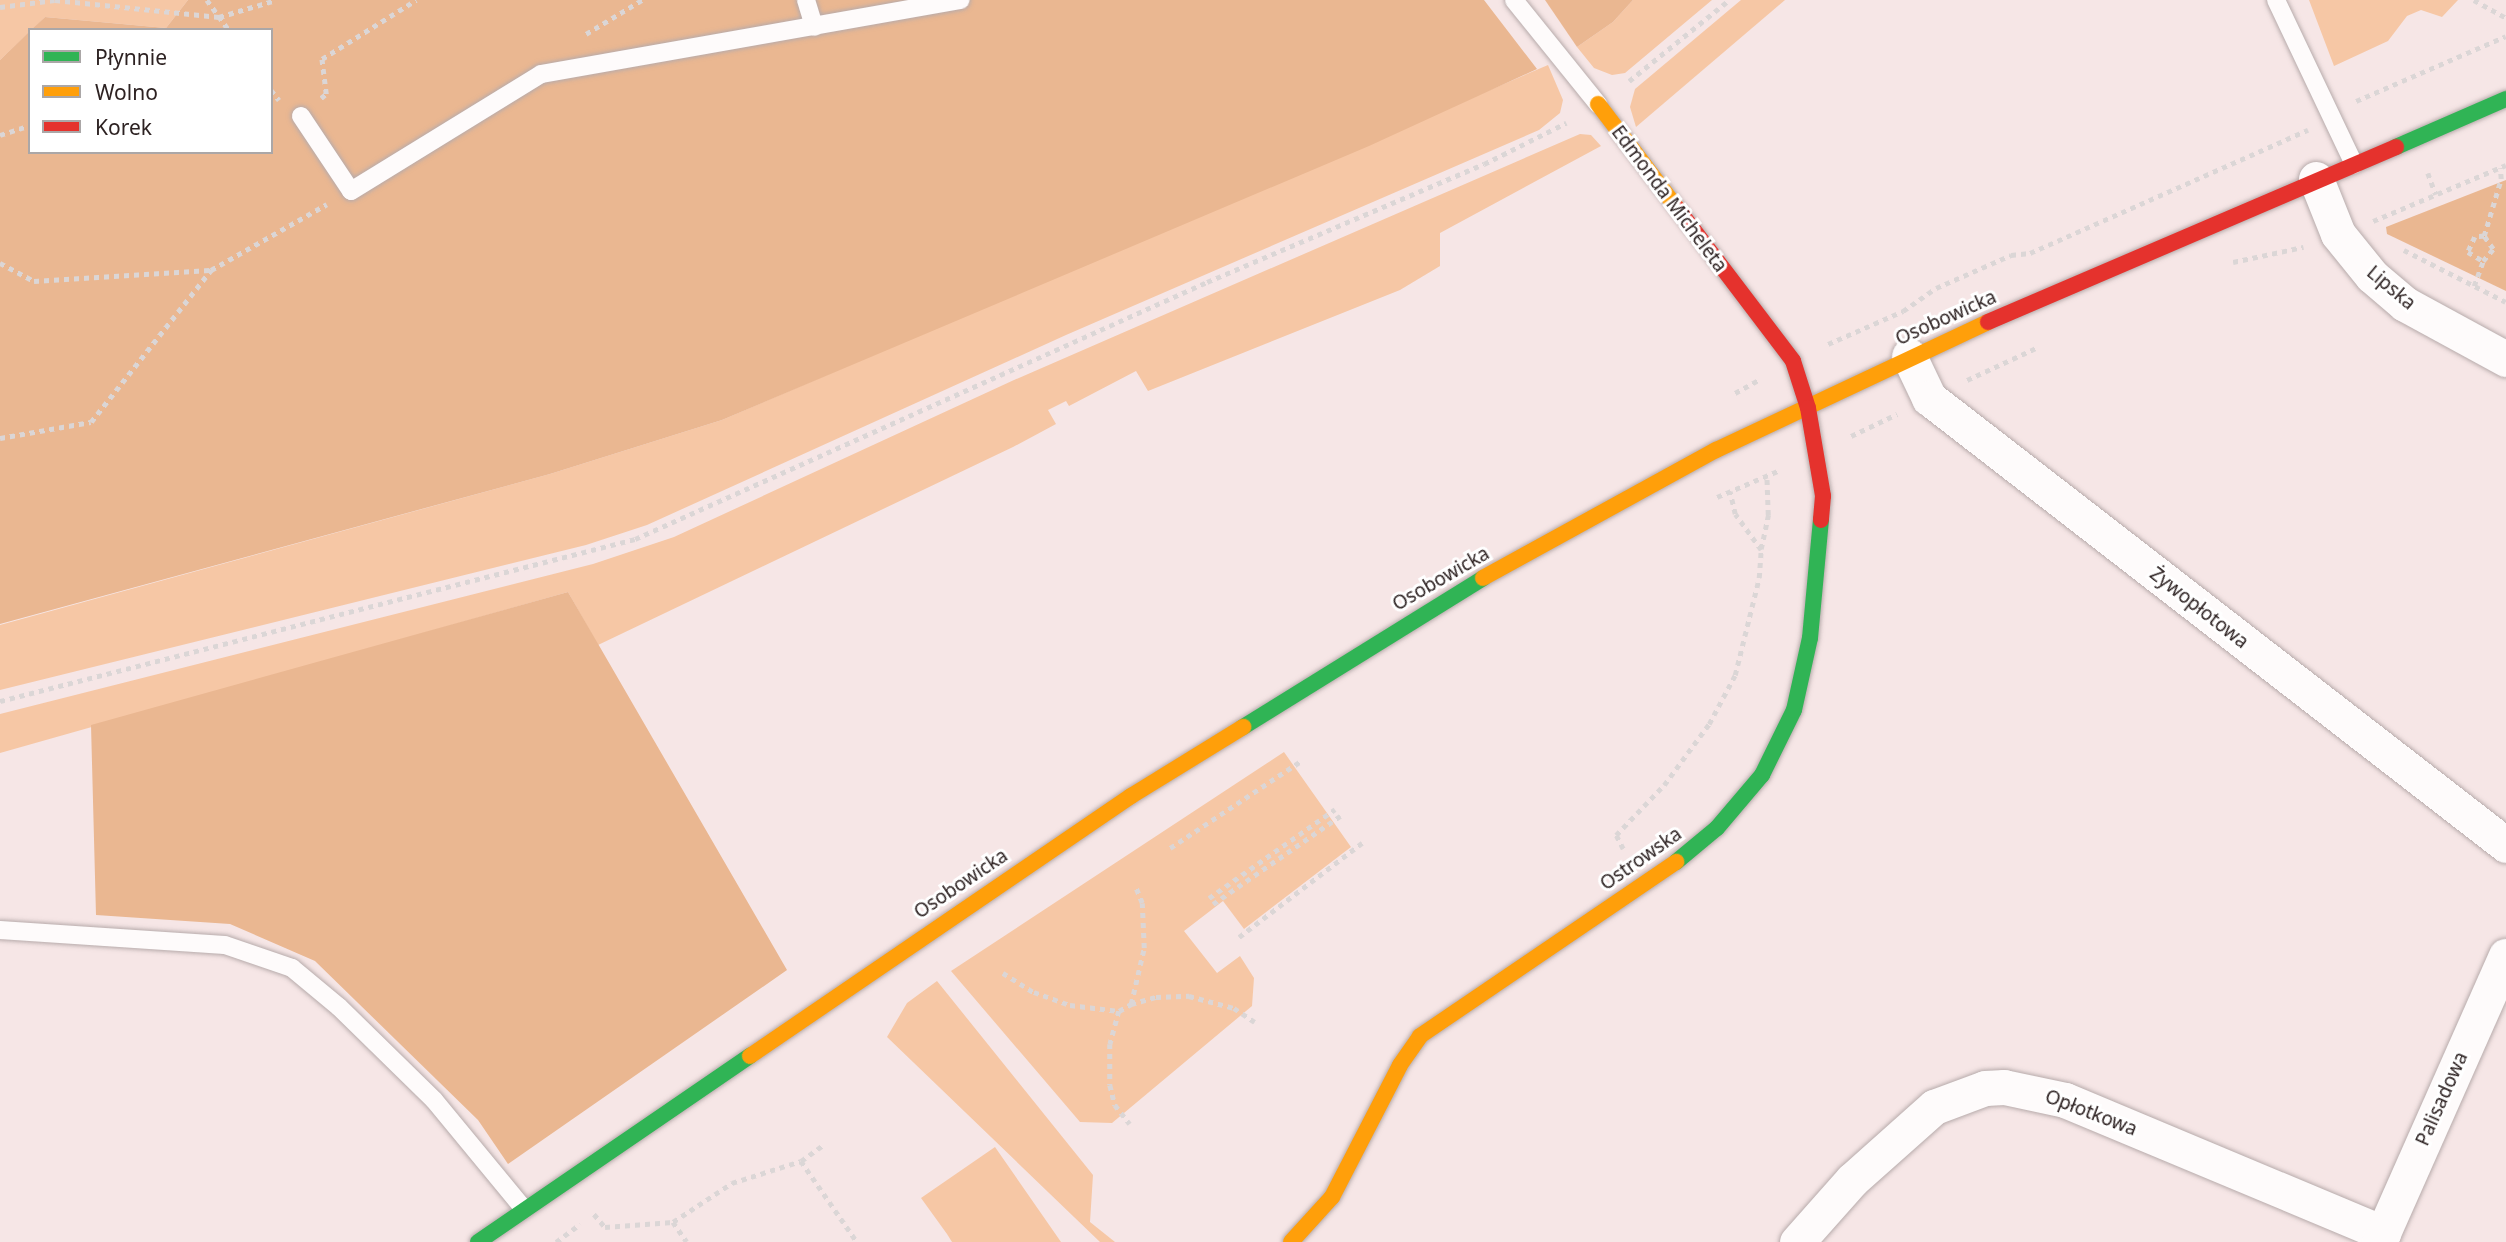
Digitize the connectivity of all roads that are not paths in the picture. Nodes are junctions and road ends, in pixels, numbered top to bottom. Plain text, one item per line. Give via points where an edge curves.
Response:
1 (806, 0) edge
2 (961, 0) edge
3 (1514, 0) edge
4 (2276, 0) edge
5 (814, 27) junction
6 (2506, 99) edge
7 (1598, 104) joint
8 (301, 116) road end
9 (2354, 164) junction
10 (2316, 179) junction
11 (1909, 356) junction
12 (2506, 359) edge
13 (1808, 408) junction
14 (2506, 845) edge
15 (0, 930) edge
16 (2506, 956) edge
17 (524, 1209) junction
18 (2381, 1238) edge
19 (478, 1242) edge
20 (1291, 1242) edge
21 (1797, 1242) edge

1 - 5 lane
2 - 5 lane
3 - 7 lane, Edmonda Micheleta
4 - 9 lane
5 - 8 lane via 541,74 351,191
6 - 9 street, Osobowicka
7 - 13 street, Edmonda Micheleta via 1783,345
9 - 10 street, Osobowicka
10 - 11 street, Osobowicka
10 - 12 street, Lipska via 2338,234 2372,276 2405,304
11 - 13 street, Osobowicka
11 - 14 street, Żywopłotowa via 1929,398
13 - 17 street, Osobowicka via 1716,450 1499,569 1268,708 919,937
13 - 20 street, Ostrowska via 1824,496 1810,638 1794,710 1762,775 1682,858 1420,1036 1400,1065 1343,1180
15 - 17 lane via 225,945 292,968 434,1100
16 - 18 street, Palisadowa
17 - 19 street, Osobowicka
18 - 21 street, Opłotkowa via 2065,1100 2004,1087 1985,1088 1934,1107 1852,1180

